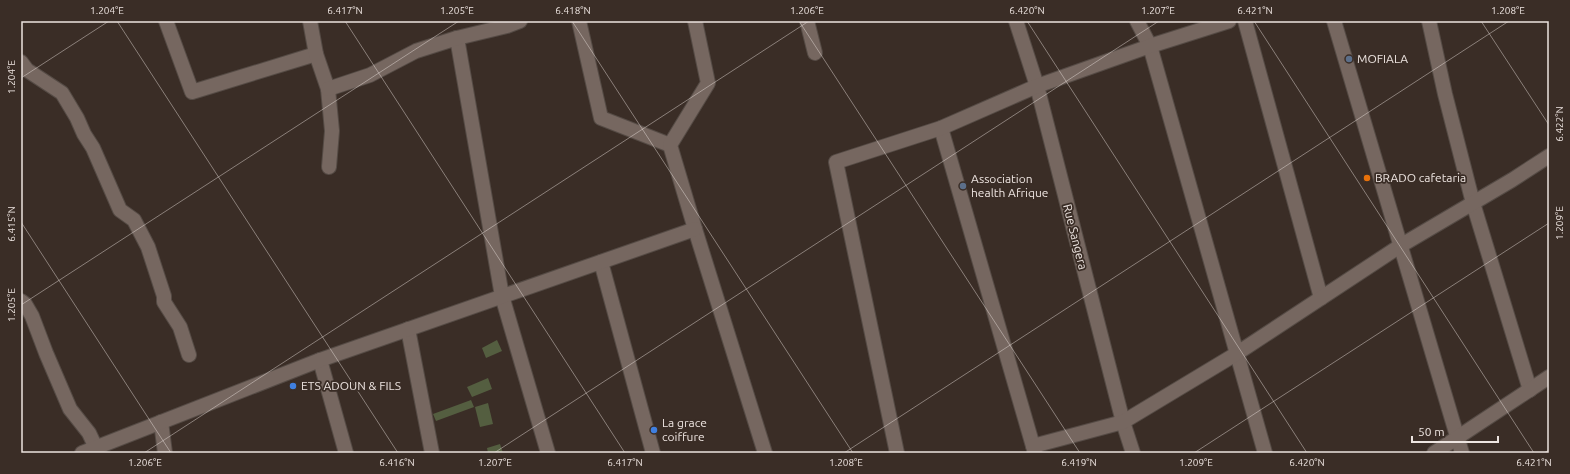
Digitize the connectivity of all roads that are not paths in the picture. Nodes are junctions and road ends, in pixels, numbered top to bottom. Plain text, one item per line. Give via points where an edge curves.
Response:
1 (166, 21) edge
2 (310, 21) edge
3 (520, 21) edge
4 (579, 21) edge
5 (694, 21) edge
6 (807, 21) edge
7 (1016, 21) edge
8 (1137, 21) edge
9 (1229, 21) edge
10 (1245, 21) edge
11 (1334, 21) edge
12 (1429, 21) edge
13 (457, 38) junction
14 (1150, 46) junction
15 (815, 53) dead end
16 (316, 54) junction
17 (21, 62) edge
18 (1037, 86) junction
19 (328, 89) junction
20 (942, 128) junction
21 (670, 145) junction
22 (1549, 156) edge
23 (329, 167) dead end
24 (1473, 203) junction
25 (695, 229) junction
26 (1400, 246) junction
27 (601, 262) junction
28 (502, 296) junction
29 (1321, 298) junction
30 (21, 301) edge
31 (408, 329) junction
32 (1236, 354) junction
33 (189, 355) dead end
34 (320, 360) junction
35 (1549, 377) edge
36 (1530, 390) junction
37 (161, 422) junction
38 (1123, 422) junction
39 (1457, 438) junction
40 (96, 448) junction
41 (1034, 449) edge
42 (82, 453) edge
43 (165, 453) edge
44 (346, 453) edge
45 (432, 453) edge
46 (548, 453) edge
47 (653, 453) edge
48 (765, 453) edge
49 (897, 453) edge
50 (1132, 453) edge
51 (1265, 453) edge
52 (1434, 453) edge
53 (1462, 453) edge

1 - 16 street via 192,92
2 - 16 street
3 - 13 street
4 - 21 street via 601,118
5 - 21 street via 708,83
6 - 15 street
7 - 18 street, Rue Sangera
8 - 14 street
9 - 14 street
10 - 29 street
11 - 26 street
12 - 24 street
13 - 19 street via 416,51 370,75
13 - 28 street
14 - 18 street
14 - 32 street
16 - 19 street
17 - 33 street via 27,70 62,93 77,118 120,210 134,220 148,247 164,302 180,327
18 - 20 street
18 - 38 street, Rue Sangera
19 - 23 street via 332,131
20 - 41 street
20 - 49 street via 836,162
21 - 25 street
22 - 24 street
24 - 26 street
24 - 36 street
25 - 27 street
25 - 48 street
26 - 29 street
26 - 39 street
27 - 28 street
27 - 47 street
28 - 31 street
28 - 46 street
29 - 32 street
30 - 40 street via 32,316 70,409 89,432
31 - 34 street
31 - 45 street
32 - 38 street
32 - 51 street
34 - 37 street
34 - 44 street
35 - 36 street
36 - 39 street
37 - 40 street
37 - 43 street
38 - 41 street
38 - 50 street, Rue Sangera
39 - 52 street
39 - 53 street
40 - 42 street

